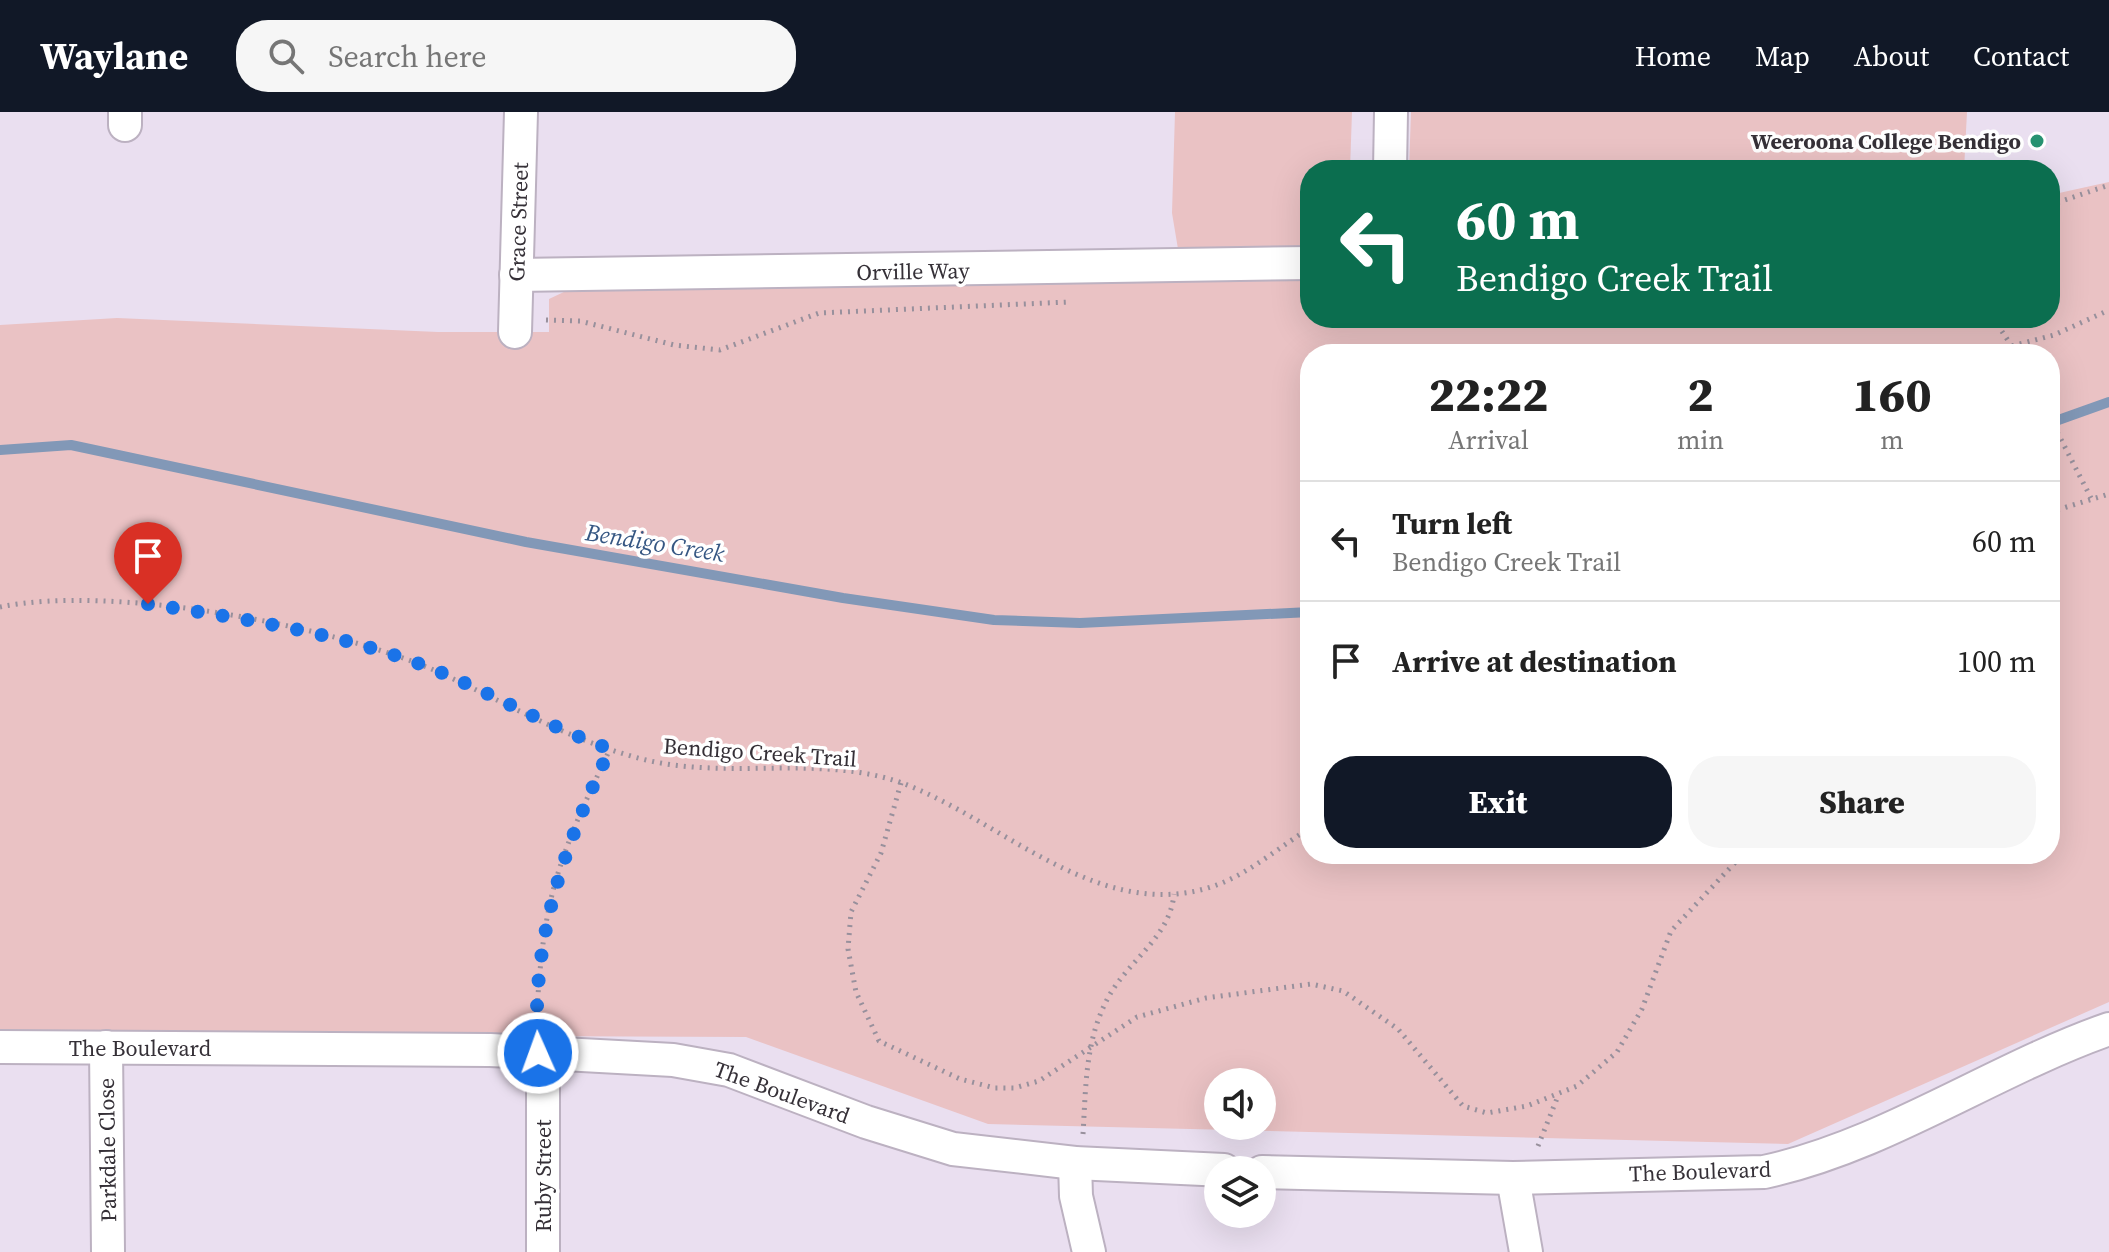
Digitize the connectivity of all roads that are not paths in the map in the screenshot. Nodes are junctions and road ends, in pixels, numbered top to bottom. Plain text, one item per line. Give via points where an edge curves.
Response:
1 (521, 112) edge
2 (1391, 112) edge
3 (1390, 160) edge
4 (1300, 263) edge
5 (516, 275) junction
6 (515, 325) road end
7 (2109, 1029) edge
8 (0, 1047) edge
9 (106, 1047) junction
10 (540, 1053) junction
11 (1080, 1163) junction
12 (1204, 1169) edge
13 (1276, 1172) edge
14 (1525, 1177) junction
15 (108, 1252) edge
16 (543, 1252) edge
17 (1089, 1252) edge
18 (1526, 1252) edge

1 - 5 street, Grace Street
2 - 3 street
4 - 5 street, Orville Way
5 - 6 street, Grace Street
7 - 14 street, The Boulevard via 1792,1166 1733,1175
8 - 9 street, The Boulevard
9 - 10 street, The Boulevard
9 - 15 street, Parkdale Close
10 - 11 street, The Boulevard via 673,1060 729,1070 942,1146
10 - 16 street, Ruby Street
11 - 12 street, The Boulevard
11 - 17 street via 1076,1196
13 - 14 street, The Boulevard
14 - 18 street

